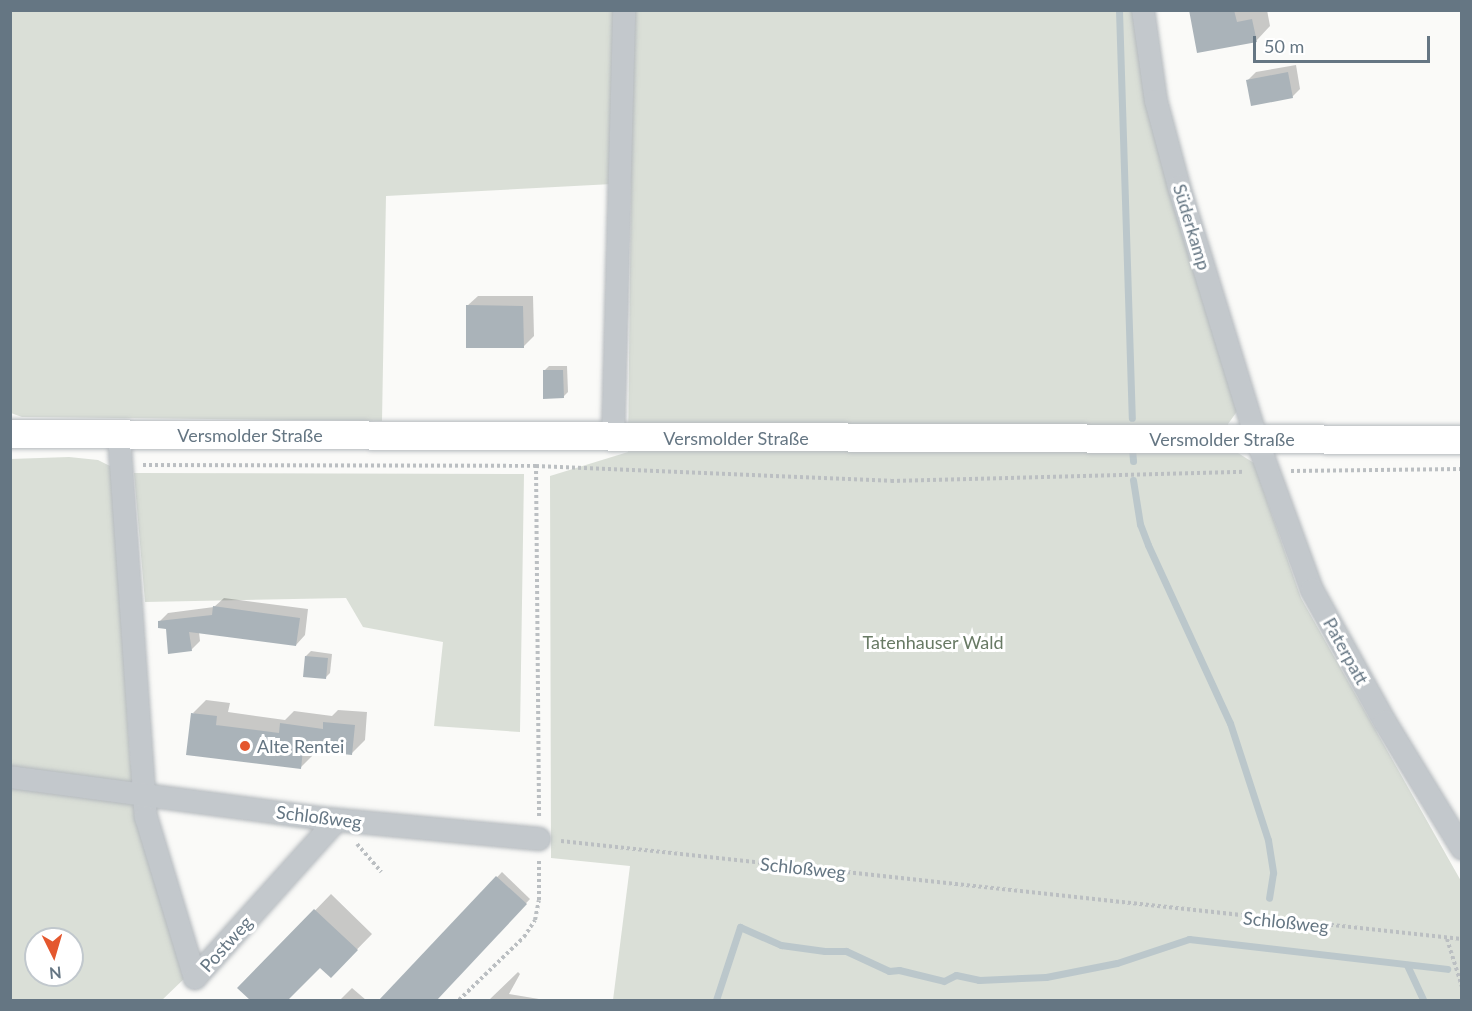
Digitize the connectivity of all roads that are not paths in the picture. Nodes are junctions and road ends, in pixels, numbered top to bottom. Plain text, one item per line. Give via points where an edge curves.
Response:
1 (624, 10) edge
2 (1143, 10) edge
3 (10, 434) edge
4 (119, 435) junction
5 (613, 438) junction
6 (1257, 440) junction
7 (1461, 440) edge
8 (10, 777) edge
9 (144, 794) junction
10 (337, 820) junction
11 (539, 838) road end
12 (1461, 848) edge

1 - 5 street
2 - 6 street, Süderkamp via 1156,101
3 - 4 main road, Versmolder Straße
4 - 5 main road, Versmolder Straße
4 - 9 street
5 - 6 main road, Versmolder Straße
6 - 7 main road, Versmolder Straße
6 - 12 street, Paterpatt via 1312,590
8 - 9 street, Schloßweg
9 - 10 street, Schloßweg
9 - 10 street, Postweg via 146,817 195,978
10 - 11 street, Schloßweg

